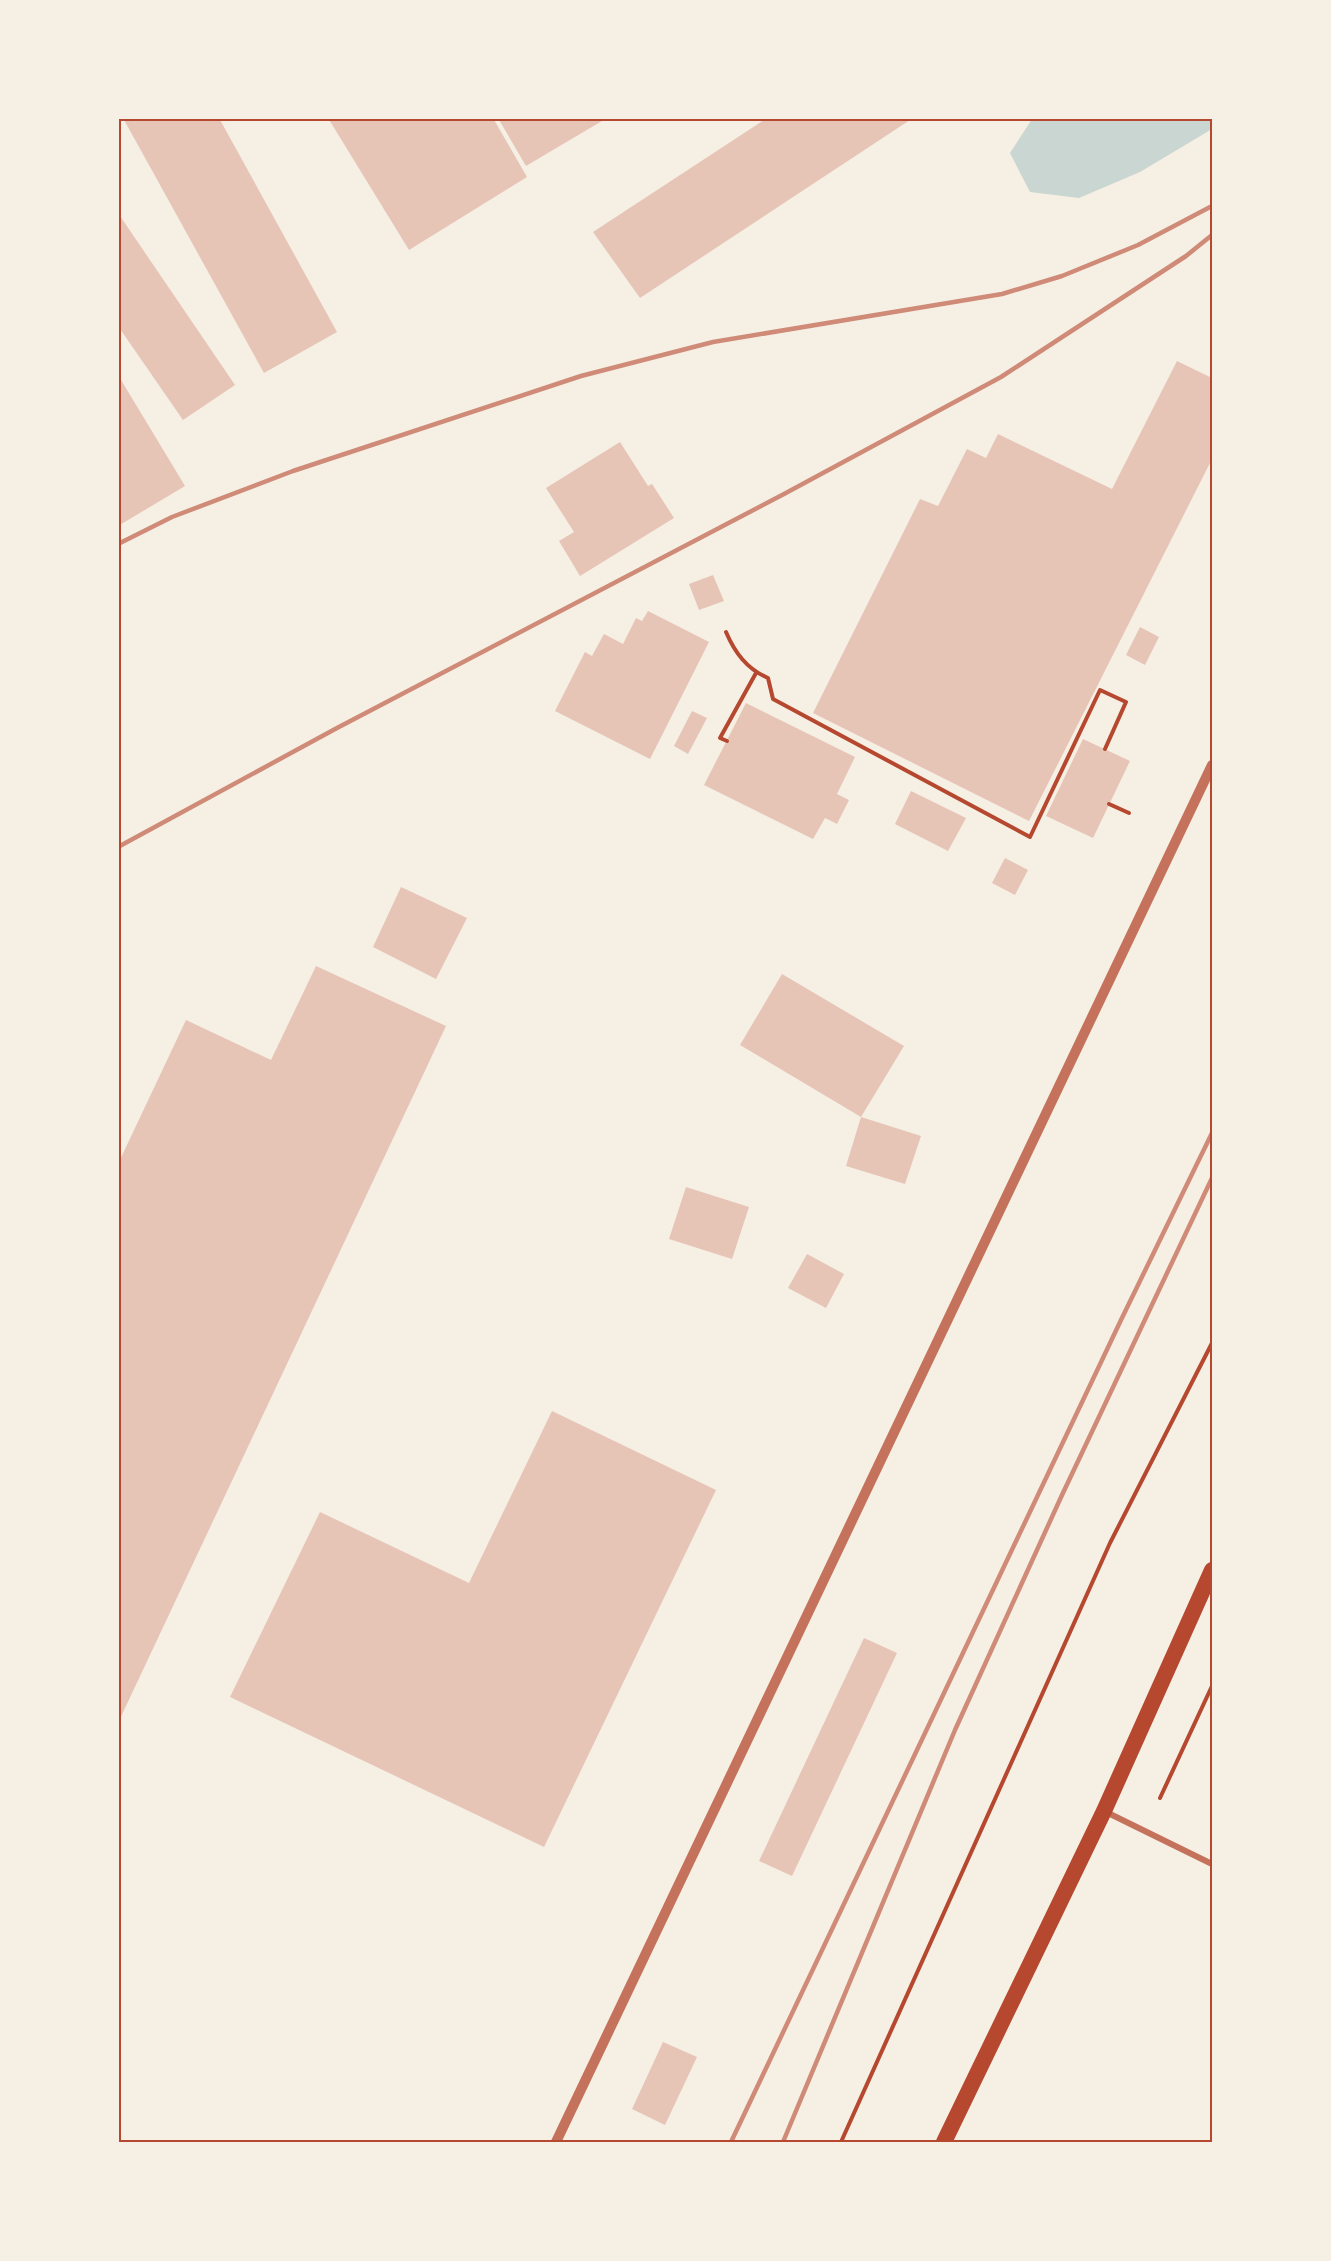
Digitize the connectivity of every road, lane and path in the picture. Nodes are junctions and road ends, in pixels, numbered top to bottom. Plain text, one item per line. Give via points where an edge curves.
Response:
1 (726, 632) dead end
2 (756, 673) junction
3 (727, 741) dead end
4 (1105, 749) dead end
5 (1212, 765) edge
6 (1109, 804) dead end
7 (1130, 813) dead end
8 (1212, 1343) edge
9 (1212, 1570) edge
10 (1212, 1686) edge
11 (1160, 1798) dead end
12 (1104, 1810) junction
13 (1212, 1864) edge
14 (556, 2142) edge
15 (841, 2142) edge
16 (944, 2142) edge

1 - 2 path via 734,651
2 - 3 path via 720,738
2 - 4 path via 768,678 773,699 1030,837 1101,690 1126,702
5 - 14 street
6 - 7 path
8 - 15 path via 1110,1543
9 - 12 highway
10 - 11 path
12 - 13 street
12 - 16 highway

